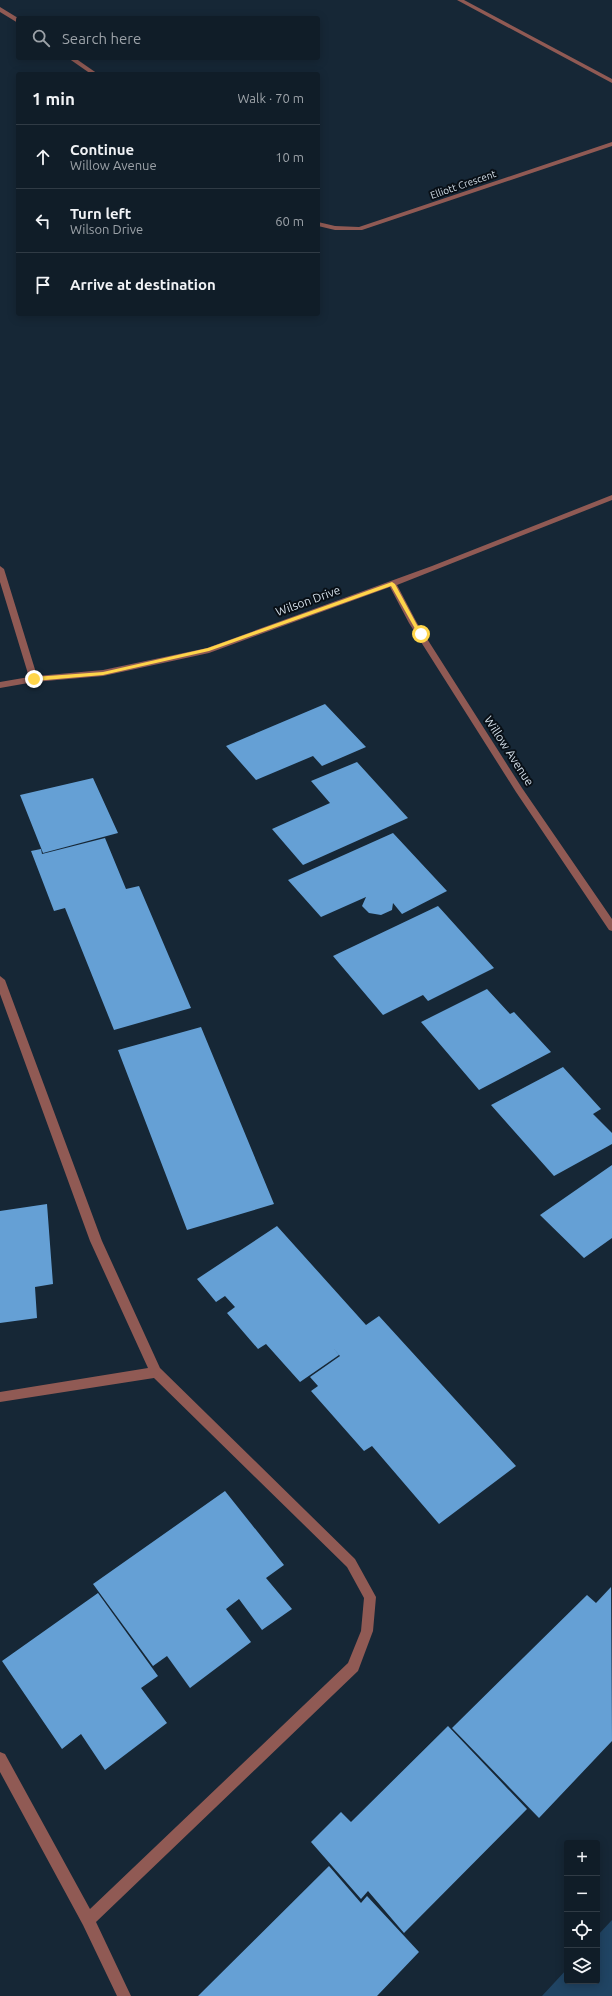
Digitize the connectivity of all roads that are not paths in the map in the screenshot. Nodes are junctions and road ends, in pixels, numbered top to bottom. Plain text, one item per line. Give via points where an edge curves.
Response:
1 (460, 0) edge
2 (0, 9) edge
3 (16, 20) edge
4 (74, 60) edge
5 (91, 72) edge
6 (612, 81) edge
7 (612, 144) edge
8 (320, 224) edge
9 (612, 496) edge
10 (0, 569) edge
11 (392, 584) junction
12 (34, 679) junction
13 (0, 685) edge
14 (612, 927) edge
15 (0, 980) edge
16 (156, 1372) junction
17 (0, 1397) edge
18 (0, 1759) edge
19 (88, 1920) junction
20 (124, 1996) edge

1 - 6 street
2 - 3 street
4 - 5 street
7 - 8 street, Elliott Crescent via 360,229
9 - 11 street, Wilson Drive
10 - 12 street
11 - 12 street, Wilson Drive via 209,650 103,673
11 - 14 street, Willow Avenue via 413,623 519,790
12 - 13 street, Wilson Drive
15 - 16 street via 96,1241
16 - 17 street
16 - 19 street via 351,1563 370,1597 367,1631 353,1667
18 - 19 street
19 - 20 street

